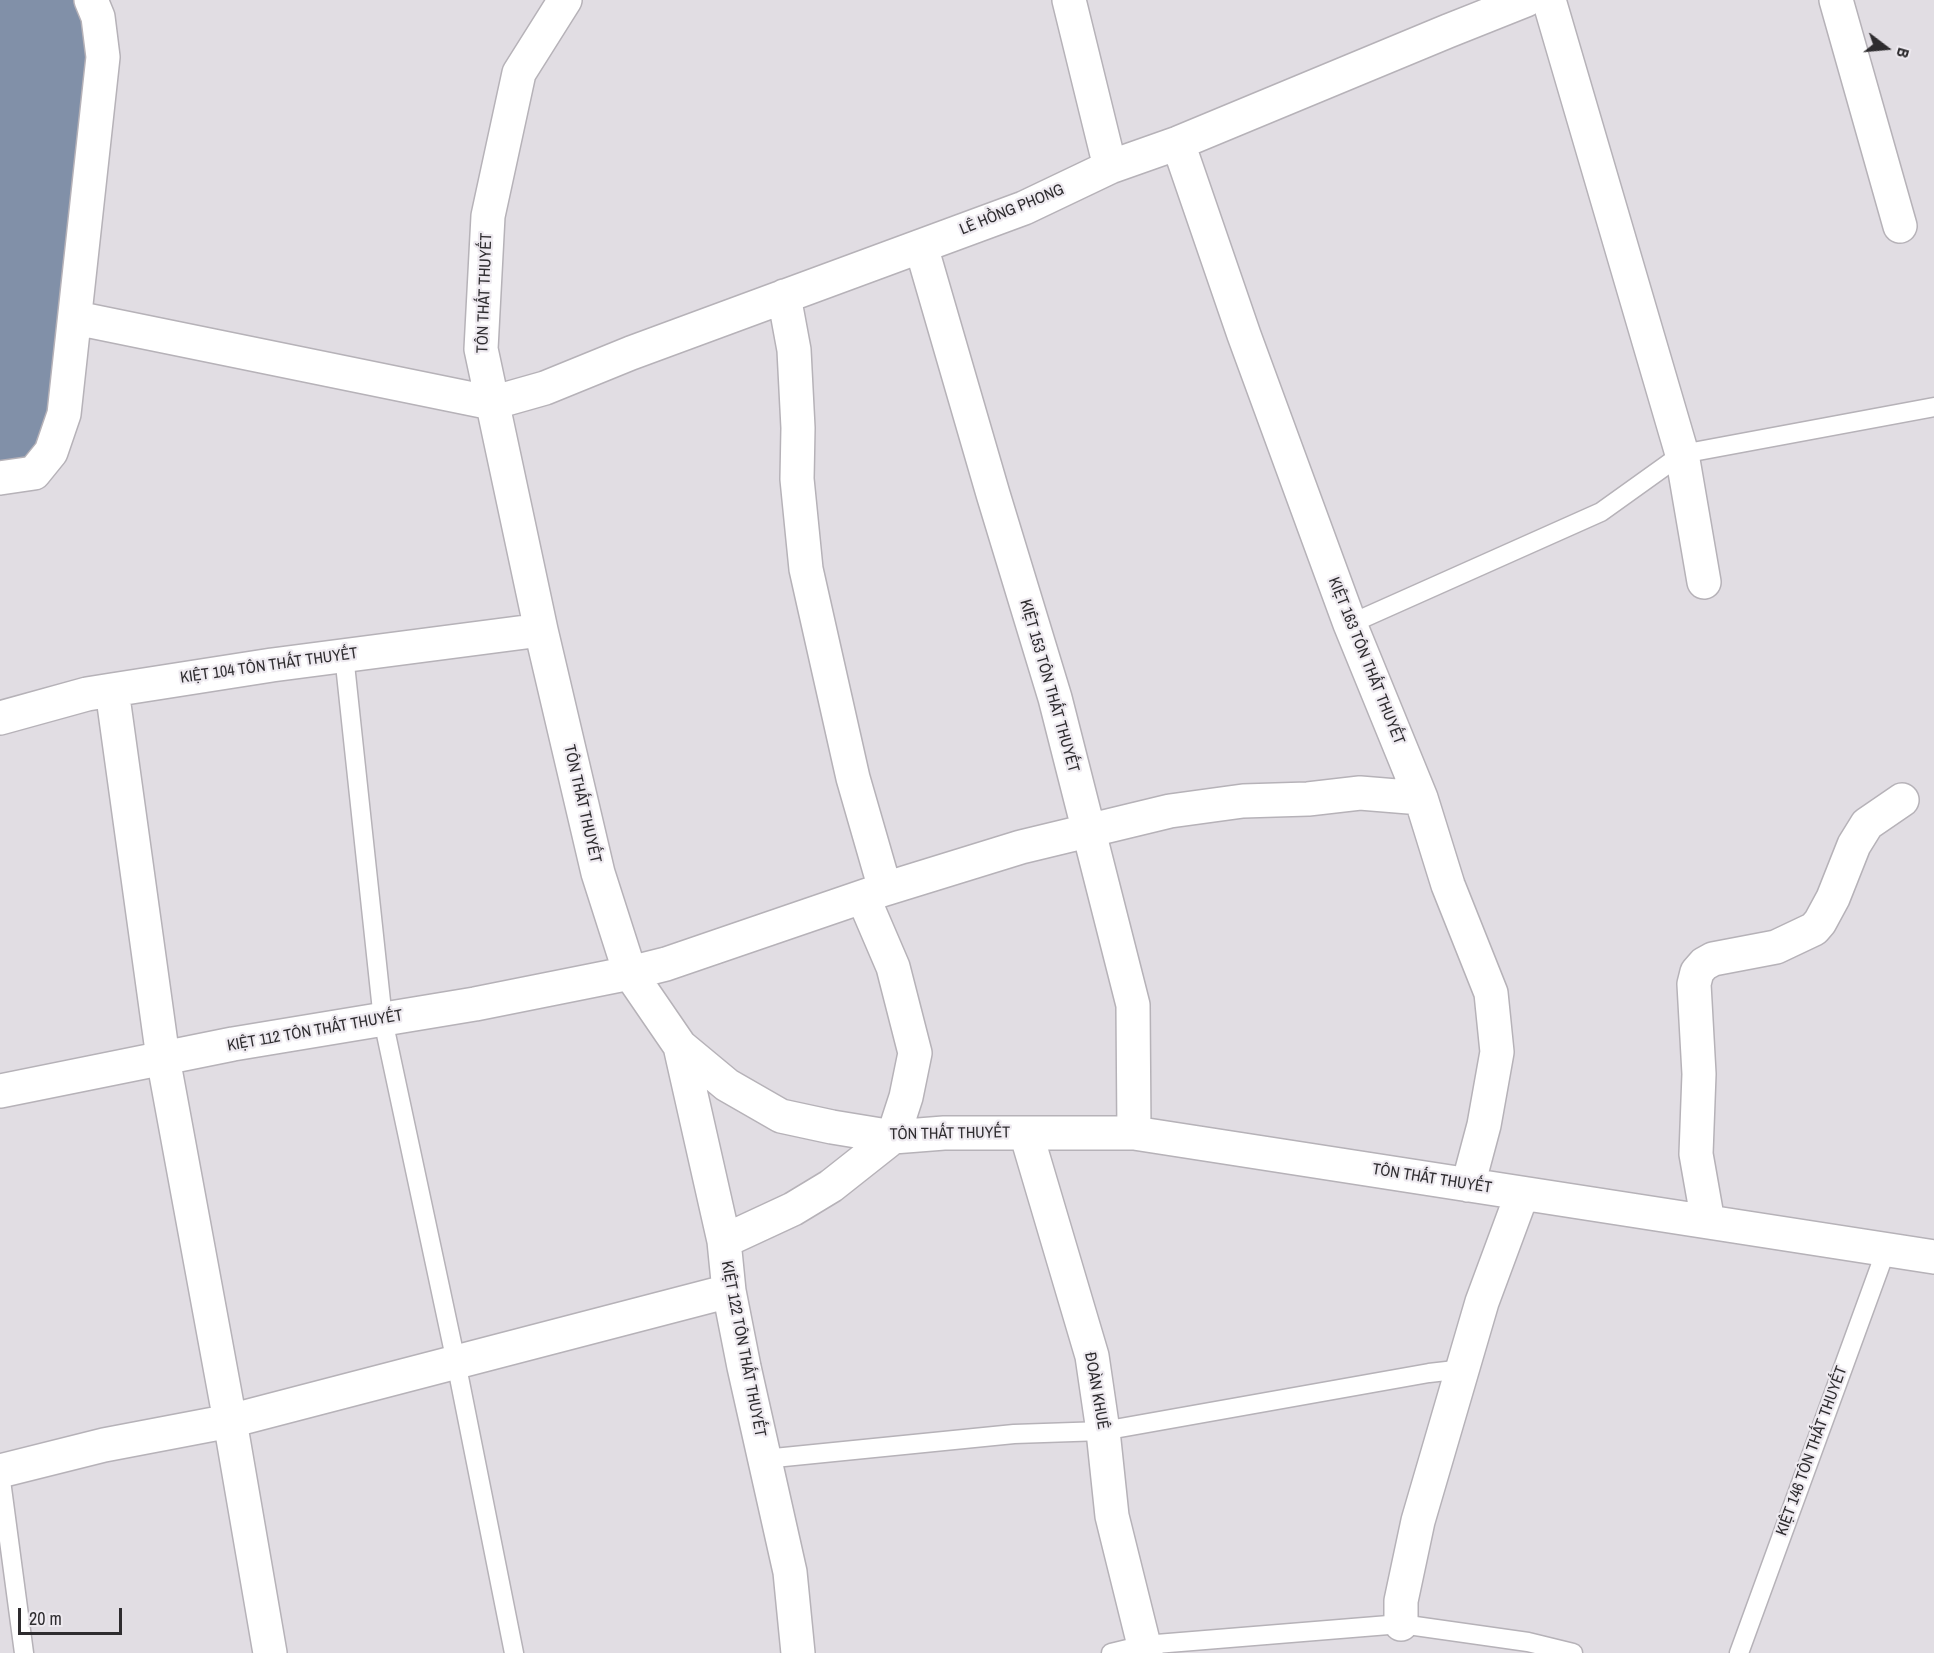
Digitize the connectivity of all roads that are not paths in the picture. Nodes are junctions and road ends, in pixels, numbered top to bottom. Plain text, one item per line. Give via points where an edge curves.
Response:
1 (91, 0) edge
2 (565, 0) edge
3 (1069, 0) edge
4 (1526, 0) edge
5 (1550, 0) edge
6 (1836, 0) edge
7 (1178, 143) junction
8 (1110, 167) junction
9 (1900, 226) dead end
10 (921, 246) junction
11 (784, 296) junction
12 (76, 318) junction
13 (492, 403) junction
14 (1934, 407) edge
15 (1682, 454) junction
16 (0, 478) edge
17 (1704, 582) dead end
18 (1350, 624) junction
19 (541, 630) junction
20 (344, 655) junction
21 (112, 690) junction
22 (0, 718) edge
23 (1421, 798) junction
24 (1902, 800) dead end
25 (1088, 830) junction
26 (874, 893) junction
27 (630, 973) junction
28 (383, 1020) junction
29 (681, 1046) junction
30 (163, 1058) junction
31 (0, 1091) edge
32 (1026, 1133) junction
33 (1134, 1133) junction
34 (893, 1137) junction
35 (1468, 1185) junction
36 (1522, 1194) junction
37 (1708, 1222) junction
38 (724, 1241) junction
39 (1886, 1250) junction
40 (1934, 1257) edge
41 (729, 1291) junction
42 (456, 1362) junction
43 (1464, 1369) junction
44 (230, 1421) junction
45 (1103, 1431) junction
46 (764, 1459) junction
47 (0, 1472) edge
48 (1401, 1624) junction
49 (1145, 1649) edge
50 (24, 1653) edge
51 (270, 1653) edge
52 (514, 1653) edge
53 (798, 1653) edge
54 (1111, 1653) edge
55 (1573, 1653) edge
56 (1739, 1653) edge

1 - 12 street via 98,17 103,57
2 - 13 street, TÔN THẤT THUYẾT via 519,73 488,216 481,349
3 - 8 street
4 - 7 street, LÊ HỒNG PHONG
5 - 15 street
6 - 9 street
7 - 8 street, LÊ HỒNG PHONG
7 - 18 street, KIỆT 163 TÔN THẤT THUYẾT
8 - 10 street, LÊ HỒNG PHONG via 1024,208
10 - 11 street, LÊ HỒNG PHONG
10 - 25 street, KIỆT 153 TÔN THẤT THUYẾT via 1055,698
11 - 13 street, LÊ HỒNG PHONG via 544,388
11 - 26 street via 794,350 797,479 806,569
12 - 13 street
12 - 16 street via 64,414 51,452 34,473
13 - 19 street, TÔN THẤT THUYẾT
14 - 15 lane
15 - 17 street
15 - 18 lane via 1601,512
18 - 23 street, KIỆT 163 TÔN THẤT THUYẾT
19 - 20 street, KIỆT 104 TÔN THẤT THUYẾT
19 - 27 street, TÔN THẤT THUYẾT via 598,873
20 - 21 street, KIỆT 104 TÔN THẤT THUYẾT
20 - 28 lane
21 - 22 street, KIỆT 104 TÔN THẤT THUYẾT
21 - 30 street
23 - 25 street, KIỆT 112 TÔN THẤT THUYẾT via 1360,793 1243,801
23 - 35 street, KIỆT 163 TÔN THẤT THUYẾT via 1448,885 1491,993 1497,1052
24 - 37 street via 1867,824 1814,929 1776,947 1713,959 1697,972 1696,1154
25 - 26 street, KIỆT 112 TÔN THẤT THUYẾT
25 - 33 street, KIỆT 153 TÔN THẤT THUYẾT via 1133,1005
26 - 27 street, KIỆT 112 TÔN THẤT THUYẾT
26 - 34 street via 915,1053
27 - 28 street, KIỆT 112 TÔN THẤT THUYẾT
27 - 29 street, TÔN THẤT THUYẾT
28 - 30 street, KIỆT 112 TÔN THẤT THUYẾT
28 - 42 lane
29 - 34 street, TÔN THẤT THUYẾT via 727,1085 781,1116
29 - 38 street, KIỆT 122 TÔN THẤT THUYẾT
30 - 31 street, KIỆT 112 TÔN THẤT THUYẾT
30 - 44 street
32 - 33 street, TÔN THẤT THUYẾT
32 - 34 street, TÔN THẤT THUYẾT
32 - 45 street, ĐOÀN KHUÊ via 1092,1356
33 - 35 street, TÔN THẤT THUYẾT
34 - 38 street via 831,1186 793,1209
35 - 36 street, TÔN THẤT THUYẾT
36 - 37 street, TÔN THẤT THUYẾT
36 - 43 street via 1482,1302
37 - 39 street, TÔN THẤT THUYẾT
38 - 41 street, KIỆT 122 TÔN THẤT THUYẾT
39 - 40 street, TÔN THẤT THUYẾT
39 - 56 lane, KIỆT 146 TÔN THẤT THUYẾT
41 - 42 street
41 - 46 street, KIỆT 122 TÔN THẤT THUYẾT
42 - 44 street
42 - 52 lane
43 - 45 lane
43 - 48 street via 1418,1521 1401,1601
44 - 47 street via 104,1445
44 - 51 street
45 - 46 lane via 1014,1434
45 - 49 street, ĐOÀN KHUÊ via 1112,1516
46 - 53 street, KIỆT 122 TÔN THẤT THUYẾT via 790,1572
47 - 50 lane
48 - 49 lane
48 - 55 lane via 1528,1642
49 - 54 lane

